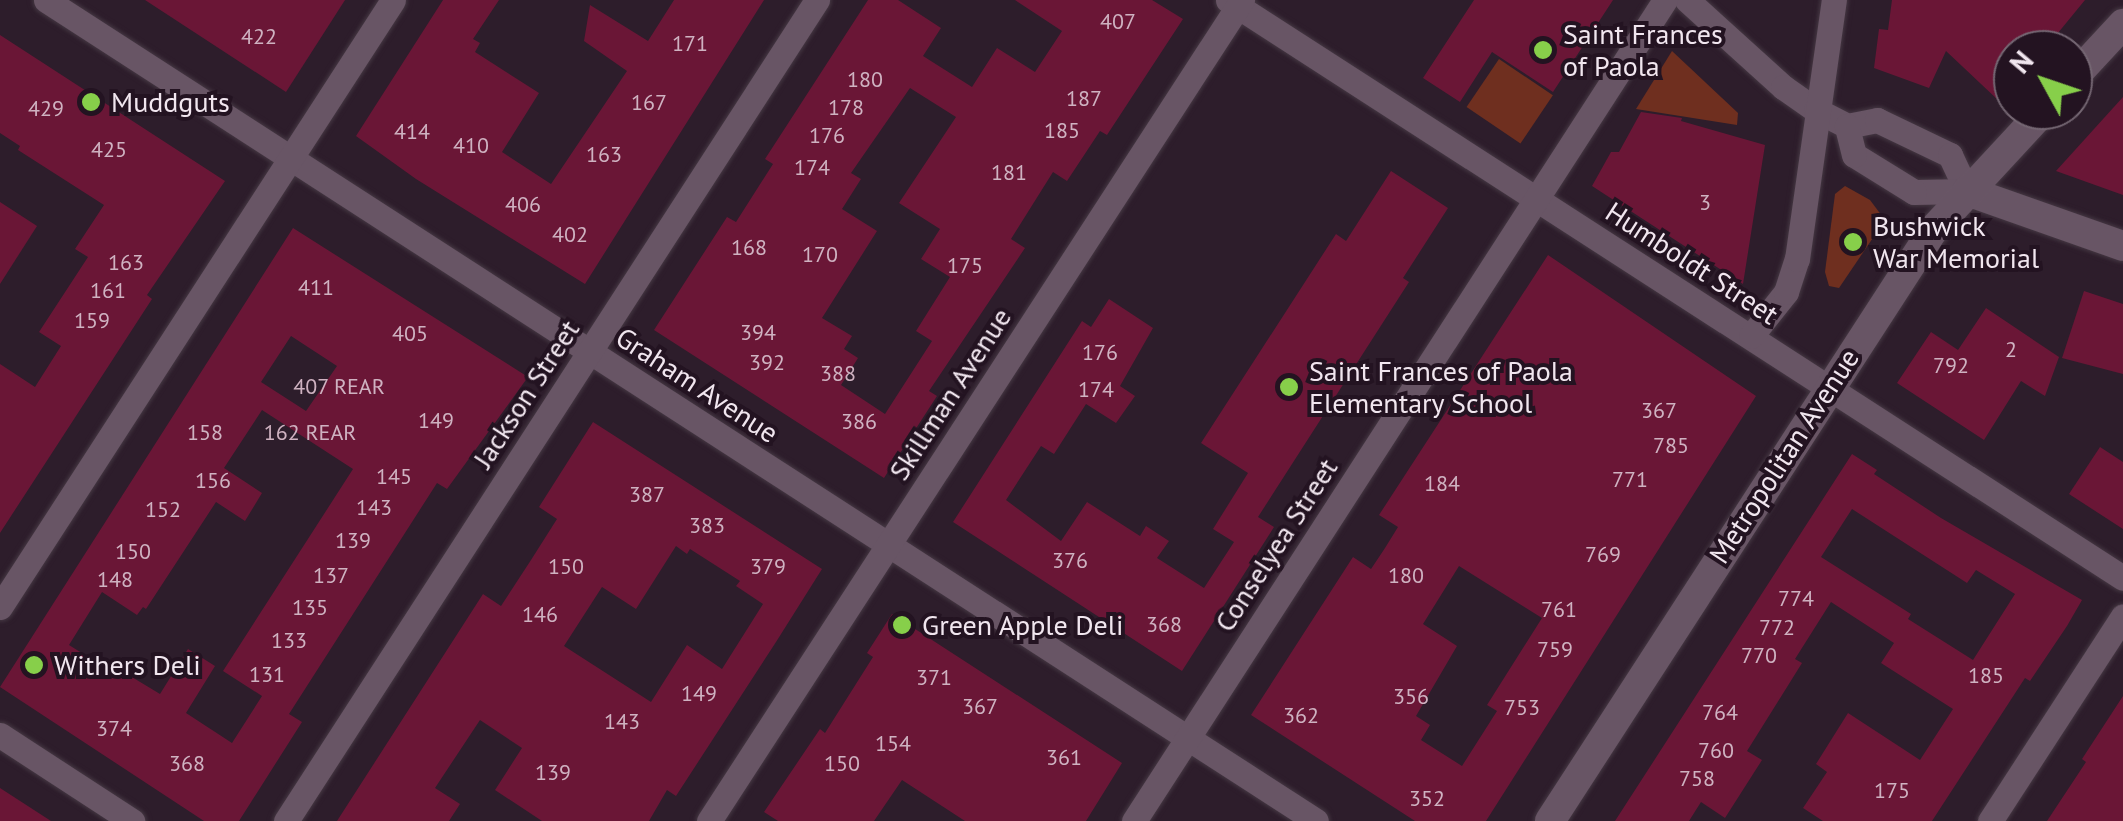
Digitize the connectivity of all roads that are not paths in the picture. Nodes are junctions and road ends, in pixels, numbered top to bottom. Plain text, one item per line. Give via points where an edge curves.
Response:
1 (46, 0) edge
2 (393, 0) edge
3 (818, 0) edge
4 (1665, 0) edge
5 (1687, 0) edge
6 (1834, 0) edge
7 (1236, 2) edge
8 (2123, 24) edge
9 (2093, 56) edge
10 (1816, 110) junction
11 (1847, 126) junction
12 (2025, 130) edge
13 (291, 158) junction
14 (1967, 191) junction
15 (1536, 199) junction
16 (2123, 246) edge
17 (1751, 336) junction
18 (589, 351) junction
19 (1828, 387) junction
20 (888, 544) junction
21 (2123, 578) edge
22 (0, 607) edge
23 (2123, 616) edge
24 (0, 735) edge
25 (1188, 738) junction
26 (132, 821) edge
27 (286, 821) edge
28 (710, 821) edge
29 (1134, 821) edge
30 (1316, 821) edge
31 (1550, 821) edge
32 (1990, 821) edge

1 - 13 street, Graham Avenue
2 - 13 street
3 - 18 street, Jackson Street
4 - 15 street, Conselyea Street
5 - 10 street
6 - 10 street
7 - 15 street, Humboldt Street
7 - 20 street, Skillman Avenue
8 - 9 main road
10 - 11 street
10 - 17 street via 1797,259 1786,292
11 - 14 street via 1876,120 1950,155
11 - 14 street via 1854,154 1914,192
12 - 14 main road, Metropolitan Avenue
13 - 18 street, Graham Avenue
13 - 22 street
14 - 16 main road
14 - 19 main road, Metropolitan Avenue via 1933,230
15 - 17 street, Humboldt Street
15 - 25 street, Conselyea Street
17 - 19 street, Humboldt Street
18 - 20 street, Graham Avenue
18 - 27 street, Jackson Street
19 - 21 street, Humboldt Street
19 - 31 main road, Metropolitan Avenue
20 - 25 street, Graham Avenue
20 - 28 street, Skillman Avenue
23 - 32 street
24 - 26 street
25 - 29 street, Conselyea Street
25 - 30 street, Graham Avenue

